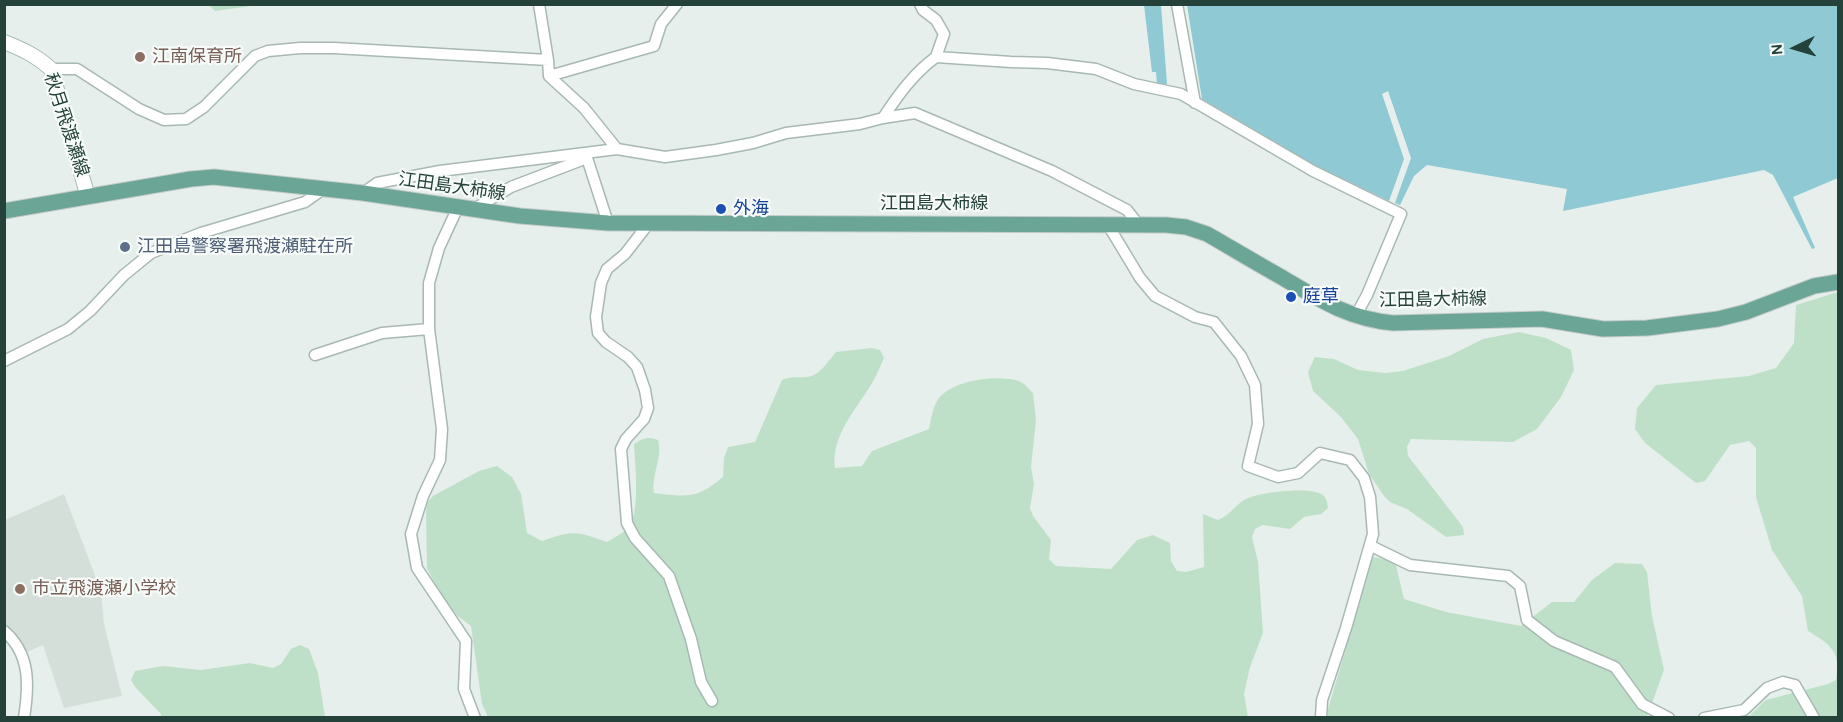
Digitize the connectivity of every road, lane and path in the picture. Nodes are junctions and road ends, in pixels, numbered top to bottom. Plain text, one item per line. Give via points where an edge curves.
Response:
1 (539, 4) edge
2 (677, 4) edge
3 (920, 4) edge
4 (1177, 4) edge
5 (4, 42) edge
6 (936, 57) junction
7 (548, 60) junction
8 (51, 69) junction
9 (549, 76) junction
10 (1195, 103) junction
11 (883, 118) junction
12 (616, 149) junction
13 (587, 155) junction
14 (322, 190) junction
15 (363, 193) junction
16 (88, 197) junction
17 (458, 207) junction
18 (474, 209) junction
19 (4, 212) edge
20 (608, 223) junction
21 (650, 223) junction
22 (1138, 224) junction
23 (1108, 225) junction
24 (1839, 282) edge
25 (1355, 317) junction
26 (429, 329) junction
27 (315, 355) dead end
28 (4, 361) edge
29 (1371, 546) junction
30 (4, 631) edge
31 (712, 701) dead end
32 (24, 717) edge
33 (475, 717) edge
34 (1321, 717) edge
35 (1669, 717) edge
36 (1704, 717) edge
37 (1814, 717) edge

1 - 7 street
2 - 9 street via 661,24 654,46
3 - 6 street via 944,34
4 - 10 street
5 - 8 main road, 秋月飛渡瀬線 via 23,49
6 - 10 street via 1096,69 1134,84 1181,94
6 - 11 street via 923,66
7 - 8 street via 334,48 268,51 255,56 204,107 186,119 164,120 139,109 77,69
7 - 9 street
8 - 16 main road, 秋月飛渡瀬線
9 - 12 street via 584,108
10 - 25 street via 1313,171 1401,214
11 - 12 street via 664,157
11 - 22 street via 915,113 1052,171 1126,210
12 - 13 street
13 - 15 street via 440,171 377,183
13 - 18 street via 511,187
13 - 20 street
14 - 15 main road, 江田島大柿線
14 - 16 main road, 江田島大柿線 via 214,177
14 - 28 street via 305,202 201,233 152,253 68,329
15 - 17 main road, 江田島大柿線
16 - 19 main road, 江田島大柿線
17 - 18 main road, 江田島大柿線
17 - 26 street via 439,248 429,283
18 - 20 main road, 江田島大柿線
20 - 21 main road, 江田島大柿線
21 - 23 main road, 江田島大柿線
21 - 31 street via 607,269 596,317 598,333 637,367 648,408 644,420 621,449 627,523 635,538 669,576 692,639 701,682
22 - 23 main road, 江田島大柿線
22 - 25 main road, 江田島大柿線 via 1185,227 1207,234
23 - 29 street via 1155,296 1195,317 1214,322 1241,356 1256,385 1258,424 1248,466 1278,477 1299,472 1320,453 1350,460 1364,478 1370,497
24 - 25 main road, 江田島大柿線 via 1814,286 1718,319 1647,328 1603,329 1542,319 1393,323
26 - 27 street via 382,333
26 - 33 street via 442,429 440,460 411,534 417,568 466,641 464,689
29 - 34 street via 1322,700
29 - 35 street via 1410,565 1508,576 1520,586 1527,620 1554,641 1615,667 1642,704
30 - 32 street via 15,640 27,671
36 - 37 street via 1744,710 1767,688 1783,682 1795,685

